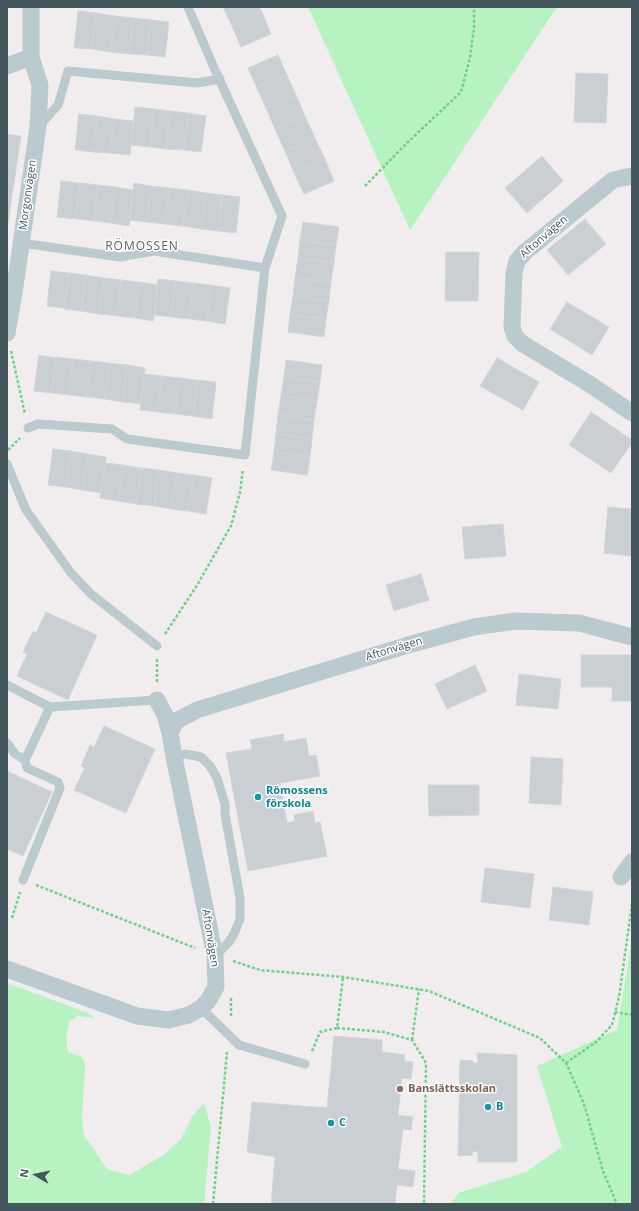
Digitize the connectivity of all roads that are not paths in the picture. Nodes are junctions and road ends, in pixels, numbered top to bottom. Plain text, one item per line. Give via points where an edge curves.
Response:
1 (31, 7) edge
2 (188, 7) edge
3 (31, 57) junction
4 (7, 66) edge
5 (220, 79) junction
6 (38, 127) junction
7 (632, 176) edge
8 (21, 243) junction
9 (265, 268) junction
10 (9, 341) edge
11 (632, 413) edge
12 (28, 428) road end
13 (7, 464) edge
14 (632, 637) edge
15 (157, 646) road end
16 (7, 684) edge
17 (157, 700) joint
18 (50, 707) junction
19 (170, 733) junction
20 (7, 743) edge
21 (174, 757) junction
22 (25, 760) junction
23 (632, 862) edge
24 (621, 877) dead end
25 (23, 880) road end
26 (215, 956) junction
27 (7, 969) edge
28 (201, 1008) junction
29 (305, 1064) road end

1 - 3 street, Morgonvägen
2 - 5 lane
3 - 4 street
3 - 6 street, Morgonvägen via 40,85
5 - 6 lane via 196,83 68,71 58,105
5 - 9 lane via 282,216
6 - 8 street, Morgonvägen
7 - 11 street, Aftonvägen via 613,180 517,261 514,273 512,327 515,336 523,344
8 - 9 lane via 120,257 154,251
8 - 10 street, Morgonvägen
9 - 12 lane via 245,455 127,439 112,429 38,424
13 - 15 lane via 26,510 71,573 91,594
14 - 19 street, Aftonvägen via 579,623 515,621 474,627 408,644 197,710 176,721
16 - 18 lane
17 - 18 lane
17 - 19 street, Aftonvägen
18 - 22 lane
19 - 21 street, Aftonvägen
20 - 22 lane via 15,754
21 - 26 street, Aftonvägen
21 - 26 lane via 185,754 201,758 210,766 217,778 225,804 240,898 240,919 230,942
22 - 25 lane via 27,768 58,782 60,788
23 - 24 street
26 - 28 street, Aftonvägen via 216,987
27 - 28 street, Aftonvägen via 137,1016 168,1020 189,1015
28 - 29 lane via 240,1045

